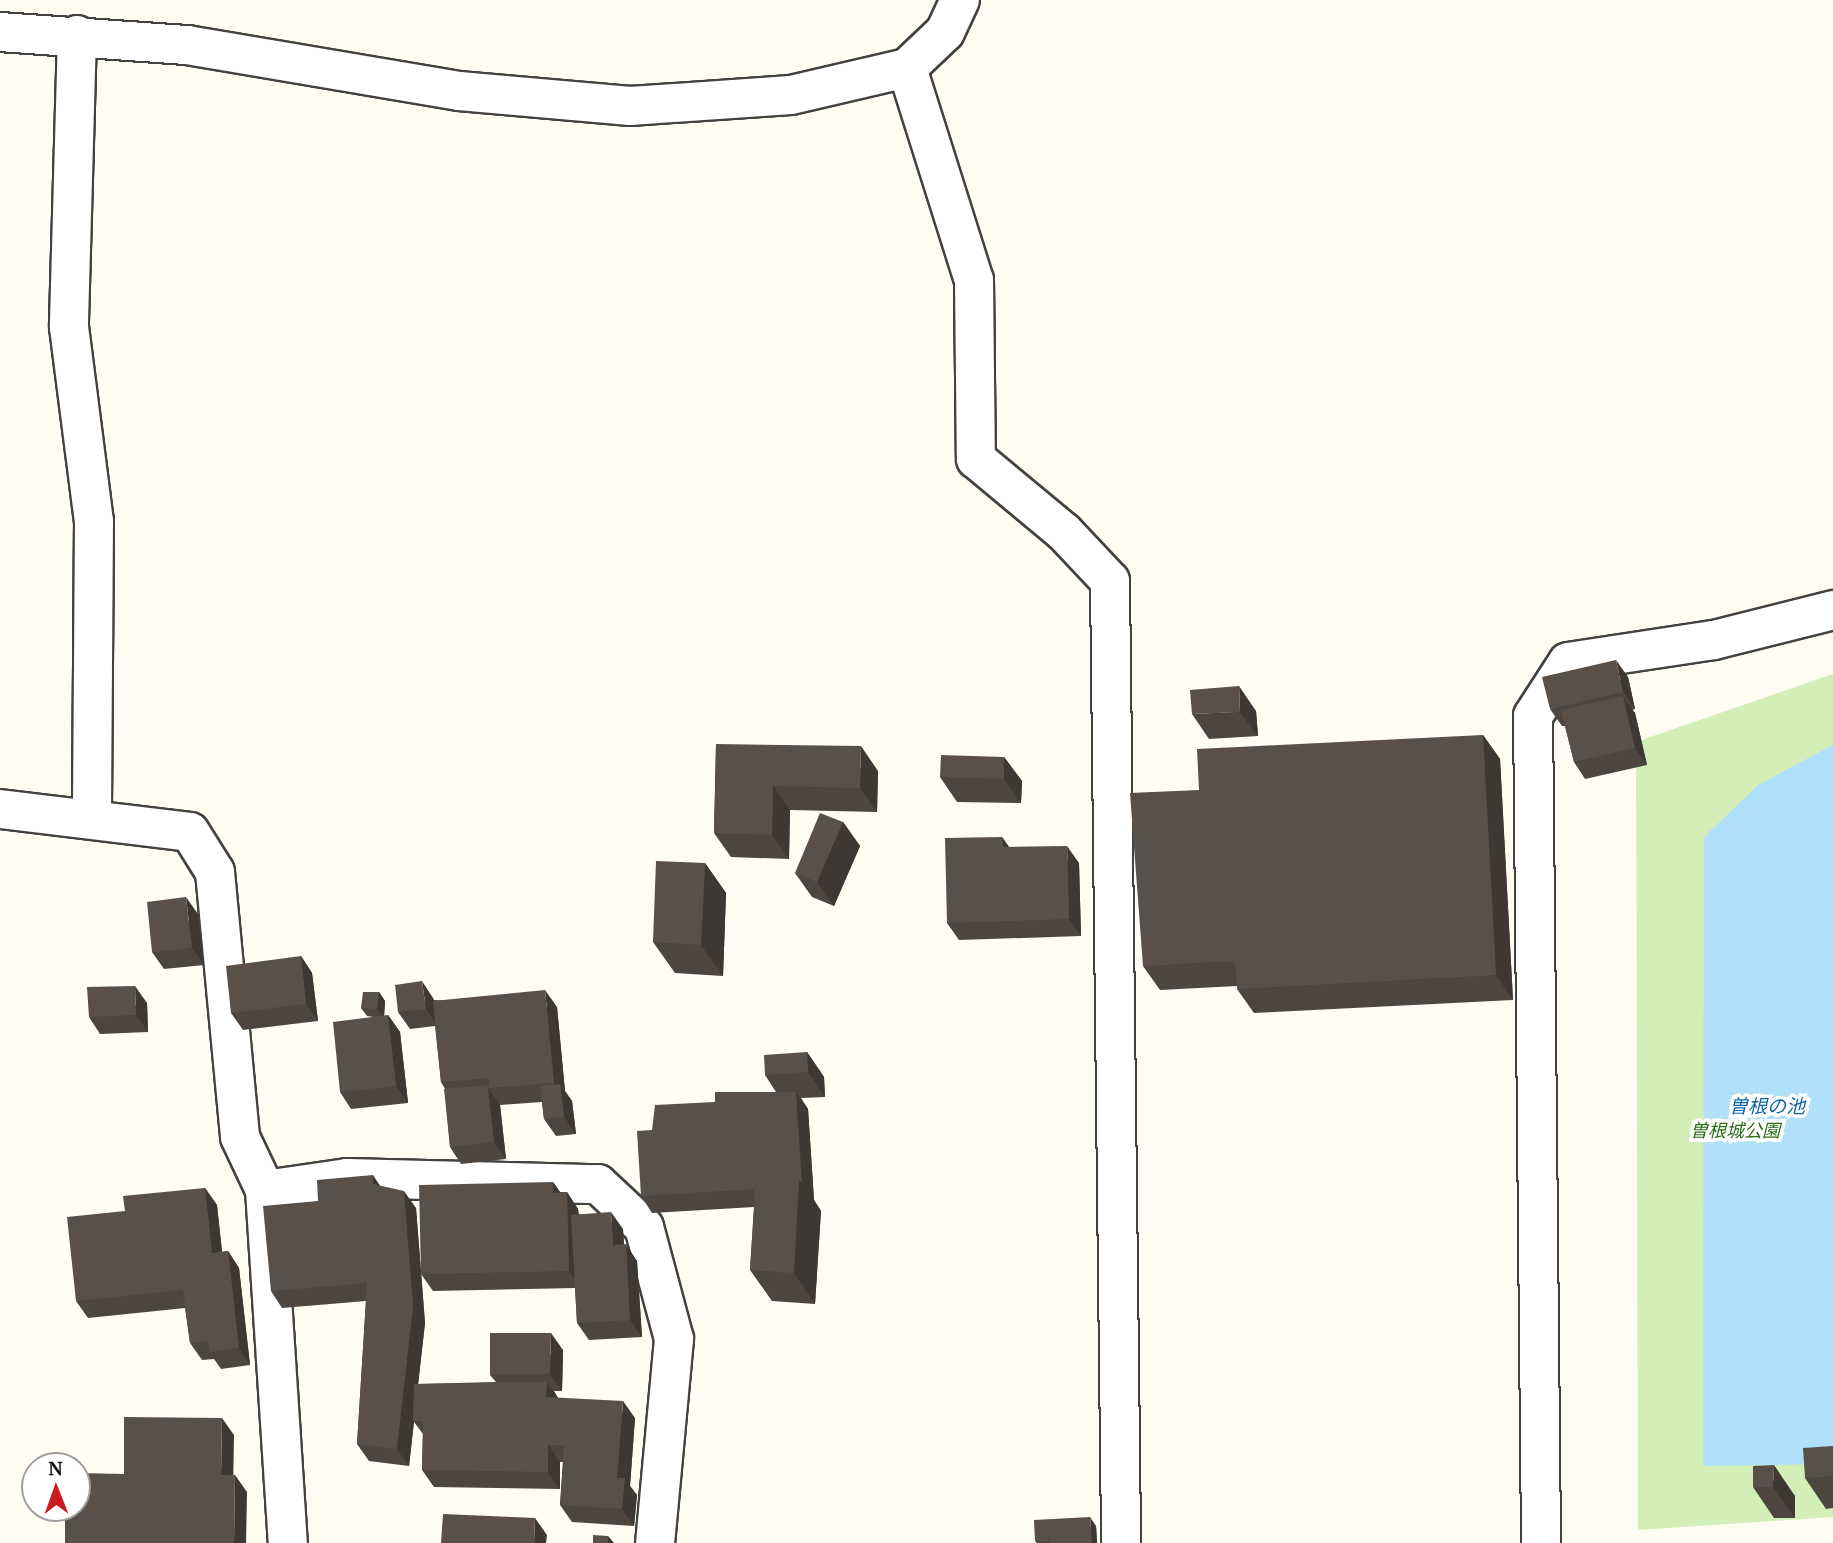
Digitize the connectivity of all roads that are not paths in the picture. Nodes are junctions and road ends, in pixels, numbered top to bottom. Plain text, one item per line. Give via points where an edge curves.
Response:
1 (960, 0) edge
2 (0, 32) edge
3 (76, 35) junction
4 (907, 68) junction
5 (1833, 610) edge
6 (0, 809) edge
7 (92, 818) junction
8 (265, 1190) junction
9 (288, 1543) edge
10 (656, 1543) edge
11 (1121, 1543) edge
12 (1541, 1543) edge

1 - 4 street via 945,32
2 - 3 street
3 - 4 street via 187,45 459,91 629,106 792,95
3 - 7 street via 69,327 94,521
4 - 11 street via 974,280 976,459 1064,532 1110,581
5 - 12 street via 1714,640 1568,662 1533,716
6 - 7 street
7 - 8 street via 190,832 215,872 240,1137
8 - 9 street
8 - 10 street via 347,1178 598,1184 644,1227 674,1339

